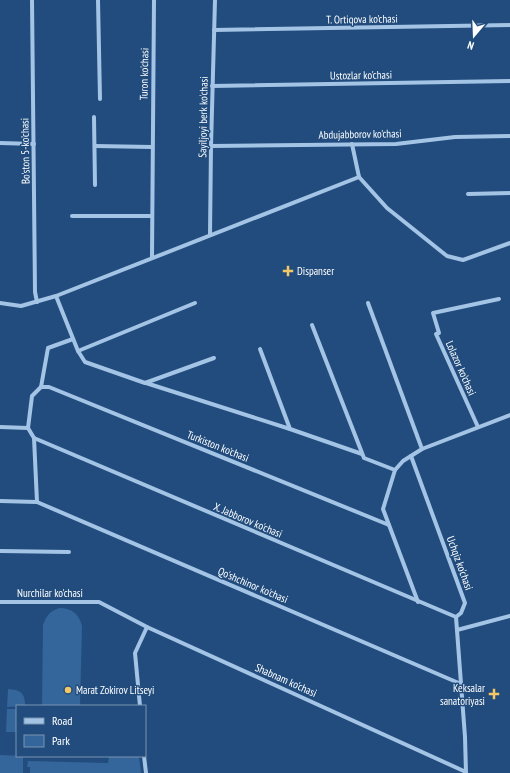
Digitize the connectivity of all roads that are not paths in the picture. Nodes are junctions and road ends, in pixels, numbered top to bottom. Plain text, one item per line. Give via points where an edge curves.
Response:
1 (32, 0) edge
2 (98, 0) edge
3 (154, 0) edge
4 (215, 0) edge
5 (510, 25) edge
6 (214, 30) junction
7 (510, 81) edge
8 (212, 86) junction
9 (100, 99) dead end
10 (94, 116) dead end
11 (510, 136) edge
12 (0, 143) edge
13 (34, 144) junction
14 (352, 144) junction
15 (95, 146) junction
16 (211, 146) junction
17 (152, 147) junction
18 (359, 177) junction
19 (95, 185) dead end
20 (510, 193) edge
21 (468, 194) dead end
22 (72, 216) dead end
23 (151, 216) junction
24 (210, 234) junction
25 (510, 243) edge
26 (152, 257) junction
27 (56, 296) junction
28 (499, 300) dead end
29 (37, 302) junction
30 (0, 303) edge
31 (195, 303) dead end
32 (368, 303) dead end
33 (312, 325) dead end
34 (73, 339) junction
35 (260, 349) dead end
36 (78, 351) junction
37 (214, 358) dead end
38 (145, 383) junction
39 (41, 387) junction
40 (510, 416) edge
41 (0, 427) edge
42 (478, 427) junction
43 (28, 428) junction
44 (290, 430) junction
45 (34, 438) junction
46 (422, 449) junction
47 (362, 454) junction
48 (411, 456) junction
49 (395, 470) junction
50 (0, 501) edge
51 (37, 502) junction
52 (389, 525) junction
53 (0, 551) edge
54 (69, 552) dead end
55 (0, 602) edge
56 (100, 602) joint
57 (418, 602) junction
58 (510, 616) edge
59 (456, 618) junction
60 (146, 627) junction
61 (457, 630) junction
62 (461, 684) junction
63 (140, 705) edge
64 (144, 757) edge
65 (146, 773) edge
66 (466, 773) edge

1 - 13 street, Bo'ston 5-ko'chasi
2 - 9 street
3 - 17 street, Turon ko'chasi
4 - 6 street, Sayiljoyi berk ko'chasi
5 - 6 street, T. Ortiqova ko'chasi
6 - 8 street, Sayiljoyi berk ko'chasi
7 - 8 street, Ustozlar ko'chasi
8 - 16 street, Sayiljoyi berk ko'chasi
10 - 15 street
11 - 14 street, Abdujabborov ko'chasi via 455,136 396,144
12 - 13 street
13 - 29 street, Bo'ston 5-ko'chasi
14 - 16 street, Abdujabborov ko'chasi
14 - 18 street
15 - 17 street
15 - 19 street
16 - 24 street, Sayiljoyi berk ko'chasi
17 - 23 street, Turon ko'chasi
18 - 24 street
18 - 25 street via 387,208 447,256 463,260
20 - 21 street
22 - 23 street
23 - 26 street, Turon ko'chasi
24 - 26 street
26 - 27 street
27 - 29 street
27 - 34 street
28 - 42 street, Lolazor ko'chasi via 433,313 439,333 436,334
29 - 30 street via 21,306
31 - 36 street
32 - 46 street
33 - 47 street
34 - 36 street
34 - 39 street via 48,348
35 - 44 street
36 - 38 street via 85,362
37 - 38 street
38 - 44 street
39 - 43 street via 32,396
39 - 52 street, Turkiston ko'chasi via 50,387
40 - 42 street
41 - 43 street
42 - 46 street
43 - 45 street
44 - 47 street
45 - 51 street
45 - 57 street, X. Jabborov ko'chasi
46 - 48 street
47 - 49 street via 364,458
48 - 49 street
48 - 59 street, Uchqiz ko'chasi via 465,603
49 - 52 street via 383,509
50 - 51 street
51 - 62 street, Qo'shchinor ko'chasi
52 - 57 street
53 - 54 street
55 - 56 street, Nurchilar ko'chasi
56 - 60 street, Shabnam ko'chasi
57 - 59 street, X. Jabborov ko'chasi
58 - 61 street
59 - 61 street
60 - 63 street via 135,653
60 - 66 street, Shabnam ko'chasi
61 - 62 street
62 - 66 street
64 - 65 street

